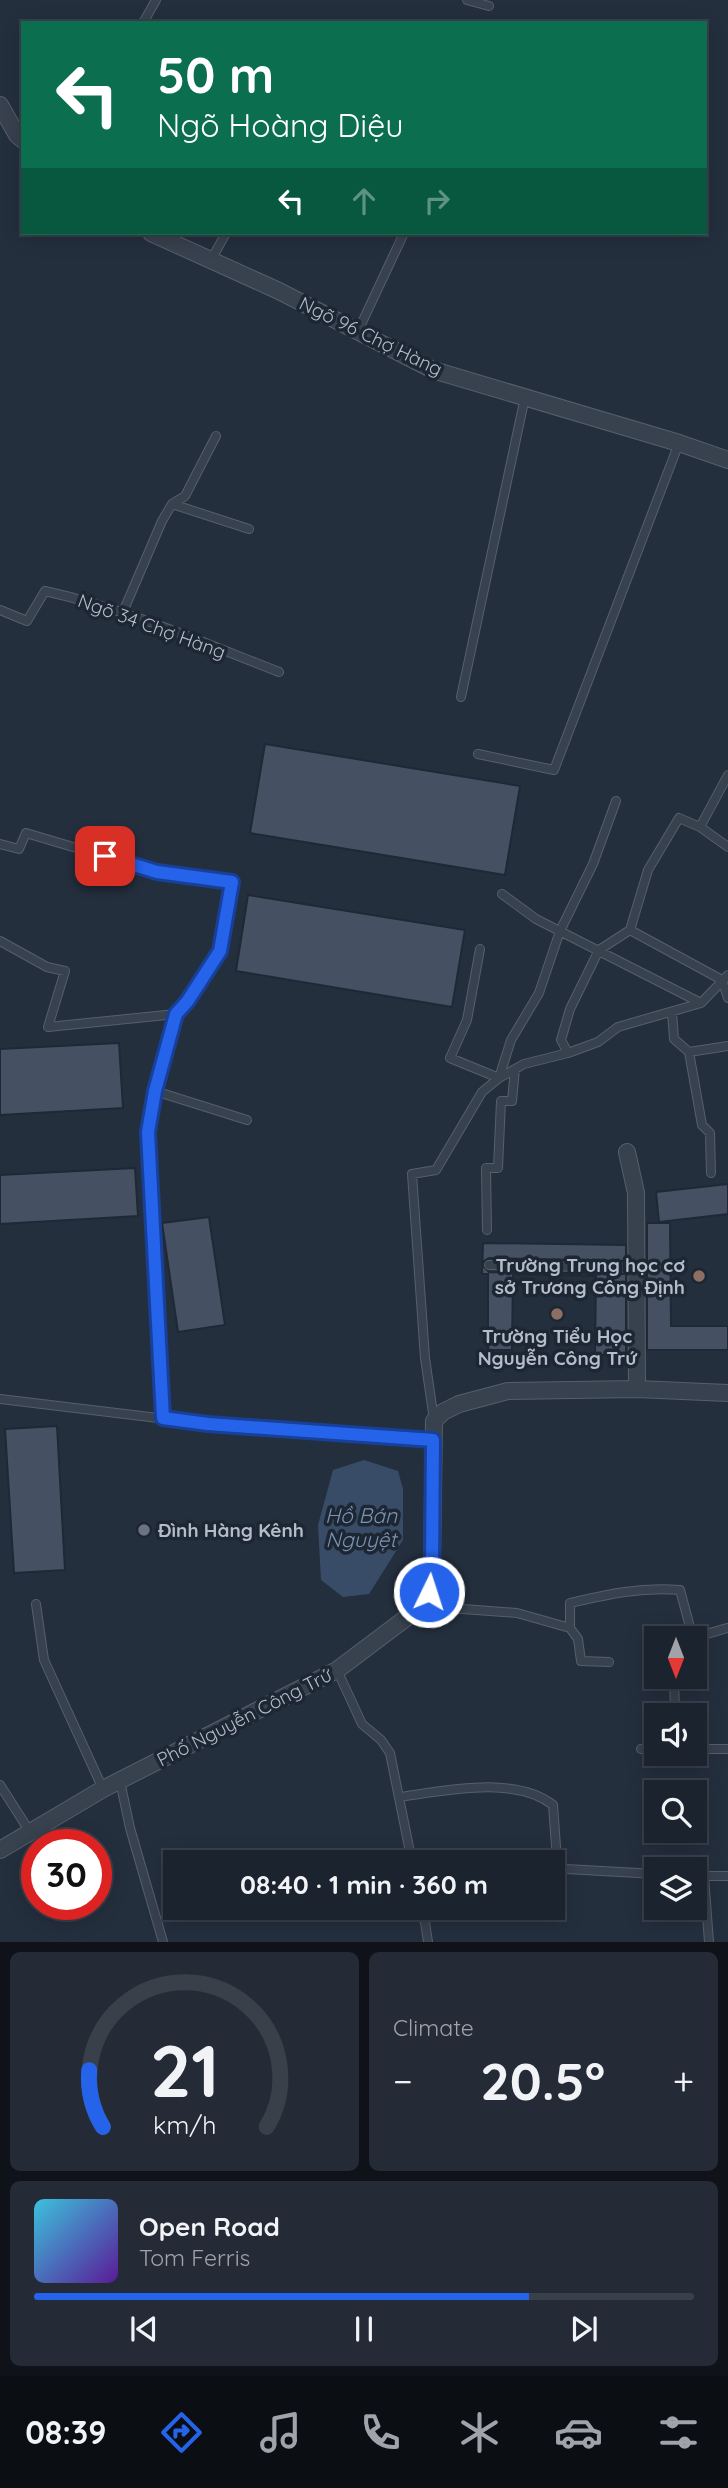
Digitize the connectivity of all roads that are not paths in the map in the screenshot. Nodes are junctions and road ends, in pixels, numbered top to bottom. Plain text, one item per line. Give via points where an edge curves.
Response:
1 (156, 0) edge
2 (467, 0) edge
3 (489, 6) dead end
4 (144, 21) edge
5 (0, 105) edge
6 (21, 139) edge
7 (155, 235) edge
8 (225, 235) edge
9 (403, 235) edge
10 (211, 260) junction
11 (358, 331) junction
12 (525, 397) junction
13 (216, 436) dead end
14 (679, 443) junction
15 (728, 460) edge
16 (172, 504) junction
17 (250, 529) dead end
18 (0, 610) edge
19 (123, 612) junction
20 (279, 673) dead end
21 (461, 697) dead end
22 (478, 754) dead end
23 (728, 775) edge
24 (616, 801) dead end
25 (700, 827) junction
26 (0, 844) edge
27 (728, 848) edge
28 (502, 894) dead end
29 (630, 930) junction
30 (560, 931) junction
31 (0, 942) edge
32 (480, 949) dead end
33 (599, 950) junction
34 (725, 978) edge
35 (728, 998) edge
36 (701, 1003) junction
37 (672, 1012) junction
38 (176, 1014) junction
39 (728, 1046) edge
40 (689, 1052) junction
41 (568, 1054) junction
42 (515, 1069) junction
43 (499, 1078) junction
44 (155, 1091) junction
45 (247, 1119) dead end
46 (627, 1152) dead end
47 (711, 1173) dead end
48 (487, 1230) dead end
49 (489, 1265) dead end
50 (636, 1268) junction
51 (637, 1389) junction
52 (728, 1393) edge
53 (0, 1399) edge
54 (163, 1418) junction
55 (435, 1421) junction
56 (433, 1440) junction
57 (36, 1604) dead end
58 (422, 1606) junction
59 (689, 1626) edge
60 (570, 1628) junction
61 (727, 1628) edge
62 (707, 1634) edge
63 (609, 1662) dead end
64 (337, 1670) junction
65 (707, 1749) edge
66 (728, 1749) edge
67 (120, 1781) junction
68 (0, 1785) edge
69 (103, 1789) junction
70 (400, 1797) junction
71 (28, 1829) edge
72 (35, 1829) edge
73 (21, 1837) edge
74 (0, 1850) edge
75 (410, 1850) edge
76 (644, 1873) edge
77 (707, 1876) edge
78 (728, 1877) edge
79 (424, 1920) edge
80 (706, 1920) edge
81 (163, 1942) edge
82 (428, 1942) edge
83 (709, 1942) edge

1 - 4 lane
2 - 3 lane
5 - 6 street
7 - 10 street, Ngõ 96 Chợ Hàng
8 - 10 lane
9 - 11 lane
10 - 11 street, Ngõ 96 Chợ Hàng
11 - 12 street, Ngõ 96 Chợ Hàng via 433,370
12 - 14 street, Ngõ 96 Chợ Hàng
12 - 21 lane
13 - 16 lane via 185,496
14 - 15 street
14 - 22 lane via 554,770
16 - 17 lane
16 - 19 lane
18 - 19 lane, Ngõ 34 Chợ Hàng via 27,621 45,591
19 - 20 lane, Ngõ 34 Chợ Hàng
23 - 25 lane
24 - 30 lane via 593,864
25 - 27 lane
25 - 29 lane via 679,818 648,870
26 - 38 lane via 19,849 26,833 157,872 232,882 220,951
28 - 30 lane
29 - 33 lane
29 - 34 lane
30 - 33 lane
30 - 43 lane via 539,993 511,1040
31 - 38 lane via 47,967 65,971 48,1027
32 - 43 lane via 467,1020 450,1058
33 - 36 lane
33 - 41 lane via 570,1009 561,1040
34 - 35 lane
34 - 36 lane
36 - 37 lane
37 - 40 lane via 674,1040
37 - 41 lane via 618,1027 598,1042
38 - 44 lane
39 - 40 lane
40 - 47 lane via 702,1125 710,1133
41 - 42 lane
42 - 43 lane
42 - 48 lane via 512,1101 502,1101 498,1168 486,1168
43 - 55 lane via 482,1092 436,1170 412,1174 425,1357
44 - 45 lane
44 - 54 lane via 148,1132
46 - 50 street via 636,1193
49 - 50 lane
50 - 51 street
51 - 52 street
51 - 55 street via 508,1391 459,1404
53 - 54 lane
54 - 56 lane
55 - 56 street
56 - 58 street via 432,1565
57 - 69 lane via 44,1660
58 - 60 lane via 517,1613
58 - 64 street, Phố Nguyễn Công Trứ
59 - 60 lane via 680,1590 650,1588 570,1603
60 - 63 lane via 578,1639 581,1661
61 - 62 lane
64 - 67 street, Phố Nguyễn Công Trứ
64 - 70 lane via 362,1724 390,1753
65 - 66 lane
67 - 69 street, Phố Nguyễn Công Trứ
67 - 81 lane
68 - 71 lane
69 - 72 street, Phố Nguyễn Công Trứ
70 - 75 lane
70 - 76 lane via 481,1787 534,1795 553,1805 560,1866
73 - 74 street, Phố Nguyễn Công Trứ
77 - 78 lane
79 - 82 lane
80 - 83 lane

